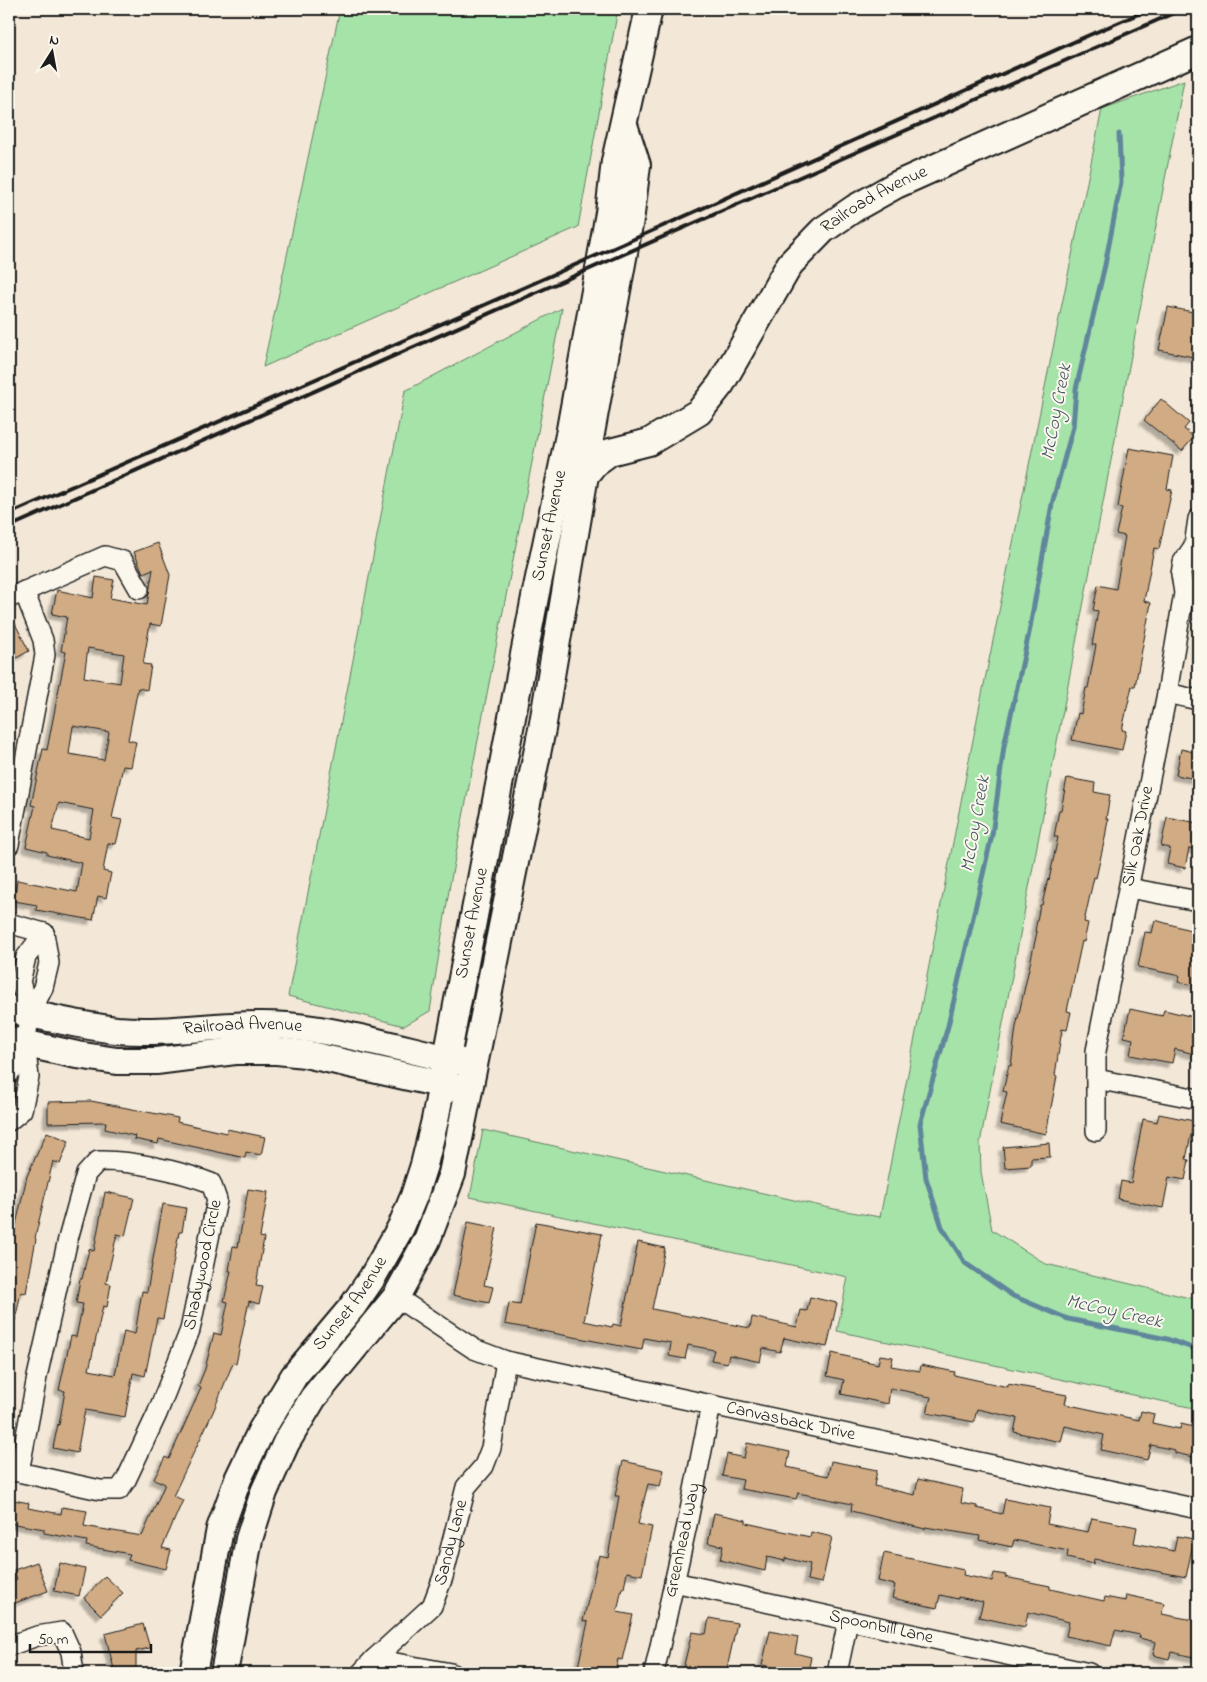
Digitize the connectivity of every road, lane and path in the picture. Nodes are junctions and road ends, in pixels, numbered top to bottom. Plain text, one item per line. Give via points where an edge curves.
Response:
1 (649, 9) edge
2 (1198, 50) edge
3 (579, 437) junction
4 (632, 445) junction
5 (585, 475) junction
6 (1198, 519) edge
7 (1194, 546) junction
8 (1198, 566) edge
9 (139, 589) dead end
10 (1184, 593) junction
11 (17, 595) edge
12 (1167, 693) junction
13 (1198, 700) edge
14 (9, 845) edge
15 (1129, 888) junction
16 (1198, 901) edge
17 (9, 922) edge
18 (19, 1012) edge
19 (17, 1041) edge
20 (444, 1071) junction
21 (9, 1074) edge
22 (472, 1078) junction
23 (1096, 1079) junction
24 (1198, 1099) edge
25 (9, 1119) edge
26 (1096, 1131) dead end
27 (396, 1297) junction
28 (506, 1361) junction
29 (710, 1405) junction
30 (14, 1471) edge
31 (1198, 1509) edge
32 (674, 1582) junction
33 (848, 1621) junction
34 (9, 1646) edge
35 (374, 1659) junction
36 (1026, 1667) edge
37 (74, 1673) edge
38 (193, 1673) edge
39 (224, 1673) edge
40 (361, 1673) edge
41 (451, 1673) edge
42 (654, 1673) edge
43 (838, 1673) edge
44 (1088, 1673) edge

1 - 3 main road, Sunset Avenue via 615,161
2 - 4 main road, Railroad Avenue via 896,185 823,230 790,264 721,384 699,412 649,442
3 - 4 main road, Railroad Avenue
3 - 5 main road, Sunset Avenue
3 - 20 main road, Sunset Avenue via 535,597
4 - 5 main road, Railroad Avenue via 610,452
5 - 22 main road, Sunset Avenue via 542,729
6 - 7 street, Silk Oak Drive
7 - 8 street, Silk Oak Drive
7 - 10 street, Silk Oak Drive via 1183,562
8 - 10 street, Silk Oak Drive via 1196,577
9 - 11 street via 123,561 105,556
10 - 12 street, Silk Oak Drive
11 - 14 street via 44,640 45,655
12 - 13 street
12 - 15 street, Silk Oak Drive
15 - 16 street
15 - 23 street, Silk Oak Drive via 1096,1051
17 - 18 street via 44,933 49,963 43,988
18 - 19 street
18 - 20 main road, Railroad Avenue via 117,1030 287,1026 352,1038
19 - 20 main road, Railroad Avenue via 116,1061 156,1061 235,1051 276,1051
19 - 21 street
19 - 25 street via 29,1077 22,1110
20 - 22 main road, Railroad Avenue
20 - 38 main road, Sunset Avenue via 424,1165 401,1228 352,1307 294,1376 261,1431 238,1479 220,1530
22 - 27 main road, Sunset Avenue via 452,1174 441,1206 428,1240
23 - 24 street
23 - 26 street, Silk Oak Drive
27 - 28 street, Canvasback Drive via 474,1348
27 - 39 main road, Sunset Avenue via 313,1398 286,1443 264,1492 249,1539
28 - 29 street, Canvasback Drive
28 - 35 street, Sandy Lane via 491,1448 484,1466 466,1486 443,1577 432,1606
29 - 31 street, Canvasback Drive
29 - 32 street, Greenhead Way
30 - 30 street, Shadywood Circle via 100,1490 119,1490 126,1480 157,1414 190,1330 217,1200 211,1183 191,1175 115,1161 98,1161 86,1174
32 - 33 street, Spoonbill Lane
32 - 42 street, Greenhead Way
33 - 36 street, Spoonbill Lane
33 - 43 street
34 - 37 street via 37,1636 62,1632 71,1652
35 - 40 street, Sandy Lane
35 - 41 street
36 - 44 street, Spoonbill Lane

